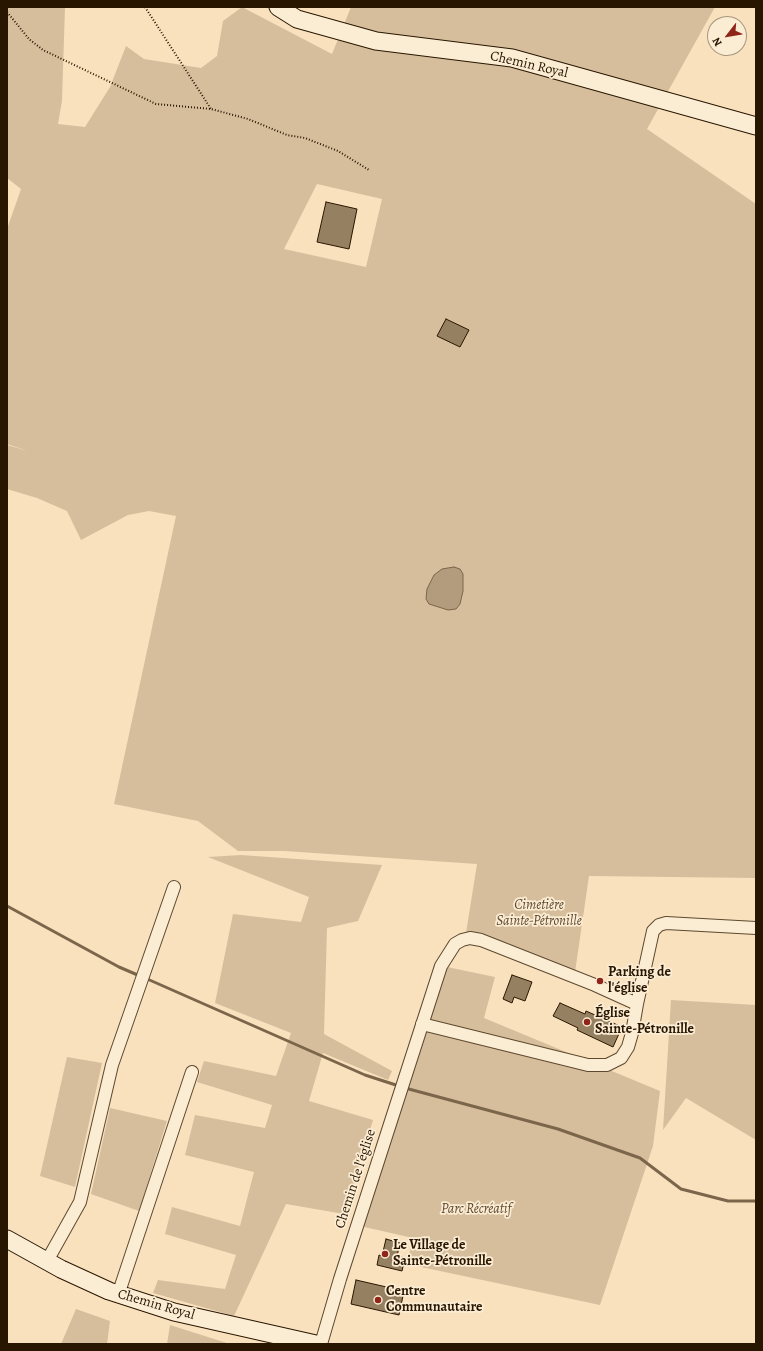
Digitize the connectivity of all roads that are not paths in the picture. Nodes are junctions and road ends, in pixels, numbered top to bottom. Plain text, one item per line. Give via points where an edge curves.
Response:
1 (278, 7) edge
2 (756, 126) edge
3 (174, 887) dead end
4 (756, 928) edge
5 (638, 1004) junction
6 (422, 1024) junction
7 (192, 1072) dead end
8 (7, 1239) edge
9 (47, 1261) junction
10 (118, 1294) junction
11 (316, 1344) edge
12 (321, 1344) edge

1 - 2 main road, Chemin Royal via 296,19 376,41 512,58
3 - 9 street via 112,1065 80,1202
4 - 5 street via 659,924 653,931
5 - 6 street via 628,1047 620,1058 607,1065 588,1065
5 - 6 street, Chemin de l'église via 481,940 470,938 456,944 441,966
6 - 12 street, Chemin de l'église
7 - 10 street
8 - 9 main road, Chemin Royal
9 - 10 main road, Chemin Royal
10 - 11 main road, Chemin Royal via 174,1312

